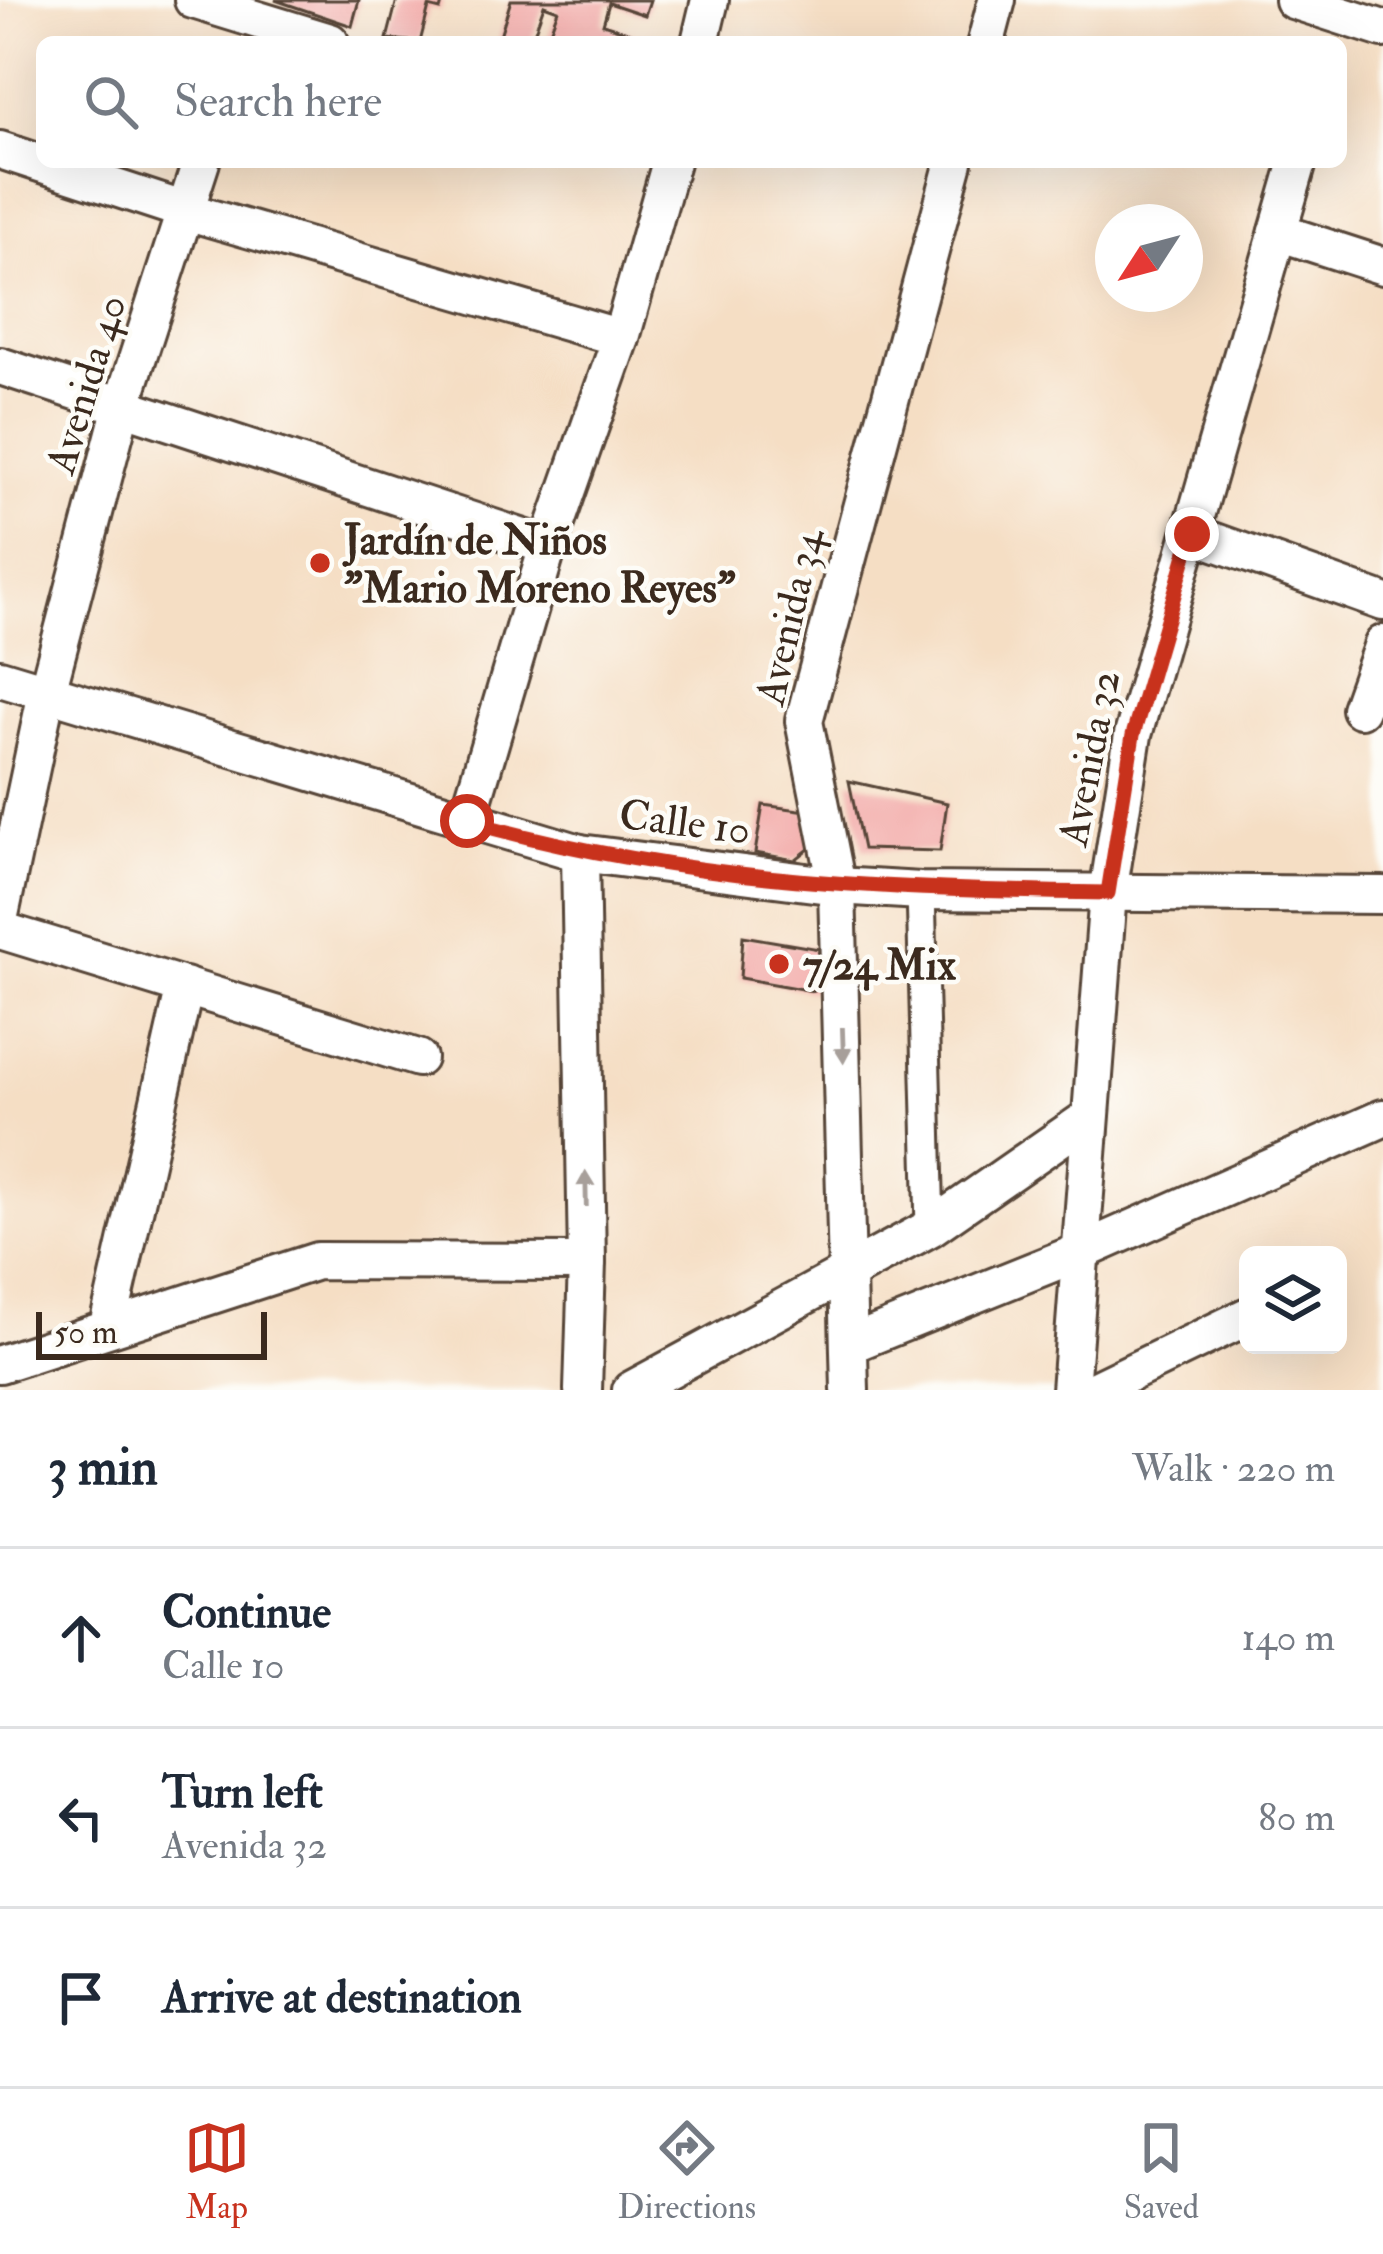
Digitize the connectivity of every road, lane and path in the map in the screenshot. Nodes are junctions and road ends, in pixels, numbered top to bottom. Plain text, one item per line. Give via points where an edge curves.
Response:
1 (193, 0) edge
2 (710, 0) edge
3 (997, 0) edge
4 (1293, 0) edge
5 (1337, 19) edge
6 (241, 29) edge
7 (1383, 29) edge
8 (289, 36) edge
9 (701, 36) edge
10 (988, 36) edge
11 (0, 150) edge
12 (36, 162) edge
13 (55, 168) edge
14 (199, 168) edge
15 (669, 168) edge
16 (952, 168) edge
17 (1296, 168) edge
18 (186, 211) junction
19 (1278, 232) junction
20 (1383, 266) edge
21 (621, 338) junction
22 (0, 366) edge
23 (122, 406) junction
24 (1192, 534) junction
25 (548, 546) junction
26 (1383, 602) edge
27 (1383, 644) edge
28 (0, 677) edge
29 (47, 692) junction
30 (1360, 709) dead end
31 (467, 821) junction
32 (580, 853) junction
33 (838, 886) junction
34 (921, 891) junction
35 (1108, 893) junction
36 (1383, 895) edge
37 (0, 916) edge
38 (0, 930) edge
39 (185, 986) junction
40 (418, 1058) dead end
41 (1090, 1117) junction
42 (1383, 1118) edge
43 (930, 1228) junction
44 (1080, 1252) junction
45 (587, 1262) junction
46 (850, 1272) junction
47 (1239, 1320) edge
48 (108, 1327) junction
49 (851, 1344) junction
50 (0, 1364) edge
51 (584, 1390) edge
52 (631, 1390) edge
53 (850, 1390) edge
54 (1070, 1390) edge
55 (1095, 1390) edge

1 - 6 street
2 - 9 street
3 - 10 street
4 - 5 street
5 - 7 street
6 - 8 street
11 - 12 street
13 - 18 street
14 - 18 street, Avenida 40
15 - 21 street
16 - 33 street, Avenida 34 via 804,721
17 - 19 street, Avenida 32
18 - 21 street
18 - 23 street, Avenida 40
19 - 20 street
19 - 24 street, Avenida 32
21 - 25 street
22 - 23 street
23 - 25 street
23 - 29 street, Avenida 40
24 - 26 street
24 - 35 street, Avenida 32 via 1133,735
25 - 31 street
27 - 30 street
28 - 29 street, Calle 10
29 - 31 street, Calle 10
29 - 37 street, Avenida 40
31 - 32 street, Calle 10
32 - 33 street, Calle 10
45 -> 32 street
33 - 34 street, Calle 10
33 -> 46 street, Avenida 34
34 - 35 street, Calle 10
34 - 43 street
35 - 36 street, Calle 10
35 - 41 street, Avenida 32
38 - 39 street
39 - 40 street
39 - 48 street
41 - 43 street
41 - 44 street, Avenida 32
42 - 44 street
43 - 46 street
44 - 49 street
44 - 54 street, Avenida 32
45 - 48 street via 317,1261
45 - 51 street
46 - 49 street, Avenida 34
46 - 52 street
47 - 55 street
48 - 50 street
49 - 53 street, Avenida 34

